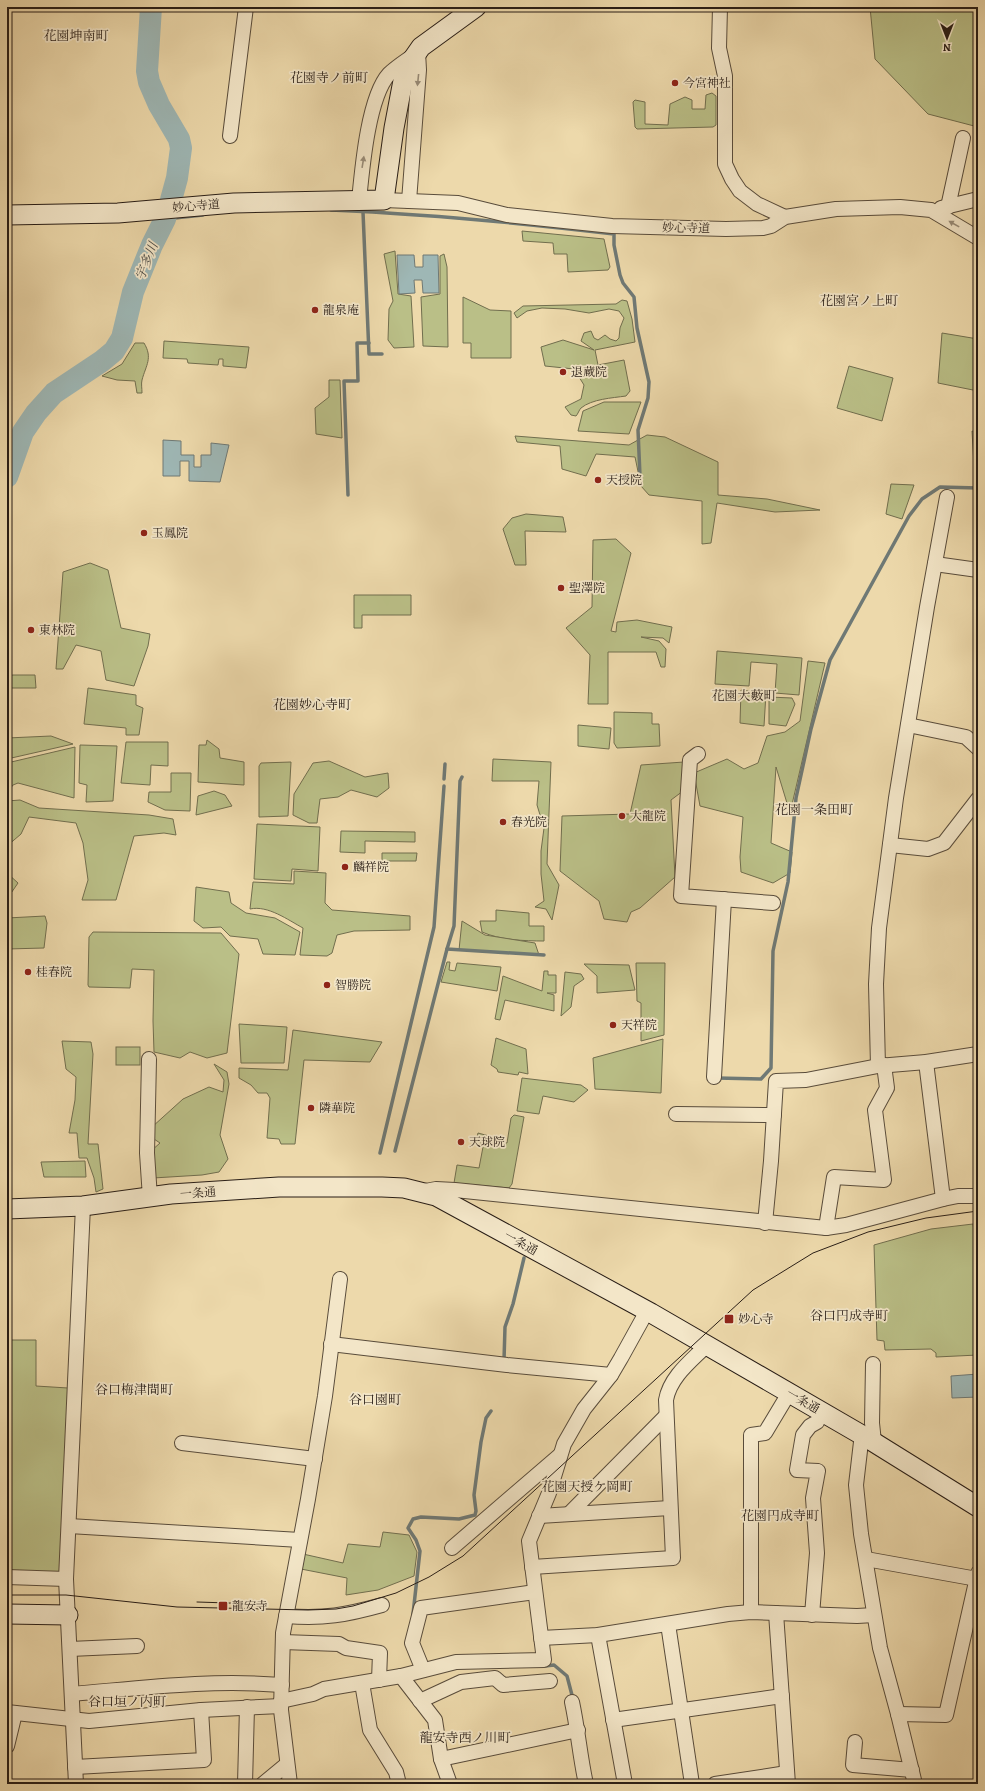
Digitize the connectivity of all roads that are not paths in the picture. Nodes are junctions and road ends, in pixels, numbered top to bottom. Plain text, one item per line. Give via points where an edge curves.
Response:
1 (246, 7) edge
2 (476, 7) edge
3 (720, 7) edge
4 (418, 52) junction
5 (230, 136) dead end
6 (963, 138) dead end
7 (978, 199) edge
8 (384, 200) junction
9 (359, 201) junction
10 (409, 201) junction
11 (948, 207) junction
12 (931, 210) junction
13 (7, 215) edge
14 (785, 217) junction
15 (978, 238) edge
16 (947, 497) dead end
17 (935, 564) junction
18 (978, 570) edge
19 (908, 725) junction
20 (972, 735) edge
21 (978, 748) edge
22 (698, 754) dead end
23 (978, 799) edge
24 (890, 845) junction
25 (724, 899) junction
26 (773, 903) dead end
27 (978, 1054) edge
28 (149, 1059) dead end
29 (926, 1062) junction
30 (881, 1066) junction
31 (714, 1077) dead end
32 (676, 1114) dead end
33 (774, 1115) junction
34 (419, 1192) junction
35 (978, 1196) edge
36 (150, 1198) junction
37 (943, 1199) junction
38 (83, 1206) junction
39 (7, 1209) edge
40 (765, 1223) junction
41 (826, 1228) junction
42 (340, 1279) dead end
43 (647, 1311) junction
44 (331, 1344) junction
45 (706, 1346) junction
46 (873, 1364) dead end
47 (611, 1375) junction
48 (789, 1393) junction
49 (822, 1412) junction
50 (666, 1416) junction
51 (869, 1439) junction
52 (182, 1443) dead end
53 (560, 1455) junction
54 (315, 1459) junction
55 (978, 1507) edge
56 (670, 1508) junction
57 (570, 1513) junction
58 (539, 1516) junction
59 (69, 1526) junction
60 (300, 1540) junction
61 (452, 1548) dead end
62 (866, 1559) junction
63 (532, 1567) junction
64 (978, 1576) edge
65 (7, 1577) edge
66 (66, 1579) junction
67 (535, 1592) junction
68 (382, 1605) dead end
69 (751, 1612) junction
70 (776, 1613) junction
71 (7, 1614) edge
72 (812, 1614) junction
73 (874, 1614) junction
74 (68, 1615) junction
75 (286, 1616) junction
76 (668, 1624) junction
77 (598, 1635) junction
78 (541, 1638) junction
79 (283, 1642) junction
80 (137, 1646) dead end
81 (70, 1649) junction
82 (422, 1670) junction
83 (402, 1676) junction
84 (380, 1680) junction
85 (550, 1681) dead end
86 (362, 1683) junction
87 (282, 1685) junction
88 (72, 1694) junction
89 (782, 1696) junction
90 (420, 1701) junction
91 (572, 1702) dead end
92 (281, 1703) junction
93 (247, 1707) junction
94 (201, 1710) junction
95 (681, 1711) junction
96 (11, 1712) edge
97 (898, 1714) junction
98 (73, 1719) junction
99 (613, 1720) junction
100 (578, 1730) junction
101 (855, 1742) dead end
102 (7, 1746) edge
103 (441, 1759) junction
104 (286, 1765) junction
105 (75, 1767) junction
106 (912, 1770) junction
107 (787, 1778) edge
108 (76, 1784) edge
109 (246, 1784) edge
110 (264, 1784) edge
111 (290, 1784) edge
112 (399, 1784) edge
113 (450, 1784) edge
114 (586, 1784) edge
115 (625, 1784) edge
116 (692, 1784) edge
117 (715, 1784) edge
118 (915, 1784) edge

1 - 5 street
2 - 4 main road via 421,46
3 - 14 street via 719,48 725,76 726,164 740,191 757,204
4 - 8 main road via 406,70 394,128
9 -> 4 street via 369,122 379,91 388,75
4 -> 10 street via 419,70
6 - 11 street
7 - 11 street
8 - 9 main road, 妙心寺道
8 - 10 street, 妙心寺道
9 - 13 main road, 妙心寺道 via 234,203 118,213
10 - 14 street, 妙心寺道 via 458,203 507,215 623,226 762,228 771,226
11 - 12 street
12 - 14 street, 妙心寺道 via 836,209
15 -> 12 street, 妙心寺道
16 - 17 street
17 - 18 street
17 - 19 street
19 - 20 street
19 - 24 street
20 - 21 street
22 - 25 street via 690,760 681,896
23 - 24 street via 944,843 928,850
24 - 30 street via 879,928 876,984
25 - 26 street
25 - 31 street
27 - 29 street
28 - 36 street via 147,1153
29 - 30 street
29 - 37 street
30 - 33 street via 806,1080 776,1081
30 - 41 street via 887,1088 875,1110 884,1180 834,1177
32 - 33 street
33 - 40 street
34 - 36 main road, 一条通 via 382,1187 279,1187 171,1194
34 - 40 street via 436,1189 455,1190
34 - 43 main road, 一条通 via 448,1202
35 - 37 street
36 - 38 main road, 一条通
37 - 41 street
38 - 39 main road, 一条通
38 - 59 street
40 - 41 street
42 - 44 street
43 - 45 main road, 一条通
43 - 47 street
44 - 47 street
44 - 54 street
45 - 48 main road, 一条通
45 - 50 street via 668,1389
46 - 51 street via 872,1423
47 - 53 street via 584,1409
48 - 49 main road, 一条通
48 - 69 street via 765,1433 750,1435
49 - 51 main road, 一条通
49 - 72 street via 817,1422 802,1435 797,1470 818,1471 813,1498 817,1553
50 - 56 street
50 - 57 street
51 - 55 main road, 一条通
51 - 62 street via 861,1442 856,1485
52 - 54 street
53 - 58 street
53 - 61 street
54 - 60 street
56 - 57 street
56 - 63 street via 673,1558
57 - 58 street
58 - 63 street via 529,1540
59 - 60 street
59 - 66 street
60 - 75 street
62 - 64 street
62 - 73 street
63 - 67 street
64 - 97 street via 946,1716
65 - 66 street
66 - 74 street
67 - 78 street
67 - 82 street via 421,1608 412,1643
68 - 75 street via 346,1614 314,1618
69 - 70 street
69 - 76 street
70 - 72 street
70 - 89 street
71 - 74 main road
72 - 73 street
73 - 97 street via 880,1648
74 - 81 street
75 - 79 street
76 - 77 street
76 - 95 street
77 - 78 street
77 - 99 street
78 - 82 street via 544,1660 456,1662
79 - 84 street via 339,1644 346,1648 380,1653
79 - 87 street
80 - 81 street
81 - 88 street
82 - 83 street
83 - 84 street
83 - 90 street
84 - 86 street
85 - 90 street via 502,1686 495,1678 461,1682
86 - 92 street via 324,1689
86 - 112 street via 370,1730 396,1772
87 - 88 street via 192,1683
87 - 92 street
88 - 98 street
89 - 95 street
89 - 107 street
90 - 103 street via 435,1720
91 - 100 street
92 - 93 street
92 - 104 street
93 - 94 street
93 - 109 street
94 - 98 street via 89,1720
94 - 105 street via 204,1760
95 - 99 street
95 - 116 street
96 - 98 street
96 - 102 street
97 - 106 street
98 - 105 street
99 - 115 street
100 - 103 street
100 - 114 street
101 - 106 street via 853,1765
103 - 113 street
104 - 110 street
104 - 111 street
105 - 108 street
106 - 118 street
107 - 117 street

